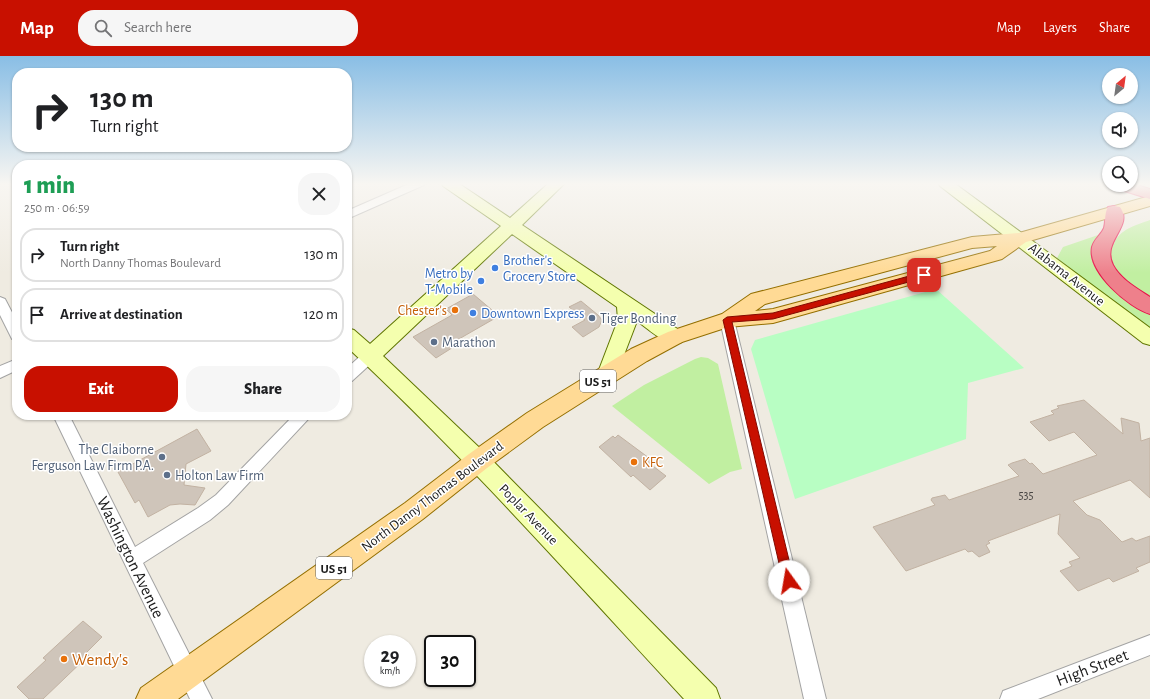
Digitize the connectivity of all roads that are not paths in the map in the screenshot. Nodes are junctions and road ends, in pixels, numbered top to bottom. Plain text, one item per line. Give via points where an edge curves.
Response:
1 (491, 213) edge
2 (525, 213) edge
3 (986, 213) edge
4 (1107, 213) edge
5 (1119, 213) edge
6 (510, 226) junction
7 (1020, 238) junction
8 (0, 302) edge
9 (626, 304) junction
10 (1150, 307) edge
11 (727, 320) junction
12 (12, 325) edge
13 (675, 337) junction
14 (1150, 338) edge
15 (352, 339) edge
16 (371, 355) junction
17 (12, 366) edge
18 (0, 372) edge
19 (352, 372) edge
20 (607, 375) junction
21 (63, 420) edge
22 (299, 420) edge
23 (478, 461) junction
24 (131, 560) junction
25 (1148, 648) edge
26 (188, 672) junction
27 (152, 699) edge
28 (201, 699) edge
29 (705, 699) edge
30 (815, 699) edge
31 (1011, 699) edge

1 - 6 street
2 - 6 street
3 - 7 street, Alabama Avenue
4 - 7 main road, North Danny Thomas Boulevard / US 51
5 - 10 highway via 1101,247 1101,260 1117,282
6 - 9 street
6 - 16 street
7 - 11 main road, North Danny Thomas Boulevard / US 51 via 972,243 758,299
7 - 14 street, Alabama Avenue
8 - 12 street
9 - 13 street
9 - 20 street via 628,320
11 - 13 main road, North Danny Thomas Boulevard / US 51
11 - 30 street via 766,478
13 - 20 main road, North Danny Thomas Boulevard / US 51
15 - 16 street, Poplar Avenue
16 - 19 street
16 - 23 street, Poplar Avenue
17 - 18 street
20 - 23 main road, North Danny Thomas Boulevard / US 51
21 - 24 street, Washington Avenue
22 - 24 street via 222,500
23 - 26 main road, North Danny Thomas Boulevard / US 51 via 407,516
23 - 29 street, Poplar Avenue
24 - 26 street, Washington Avenue
25 - 31 street, High Street
26 - 27 main road, North Danny Thomas Boulevard / US 51
26 - 28 street, Washington Avenue

